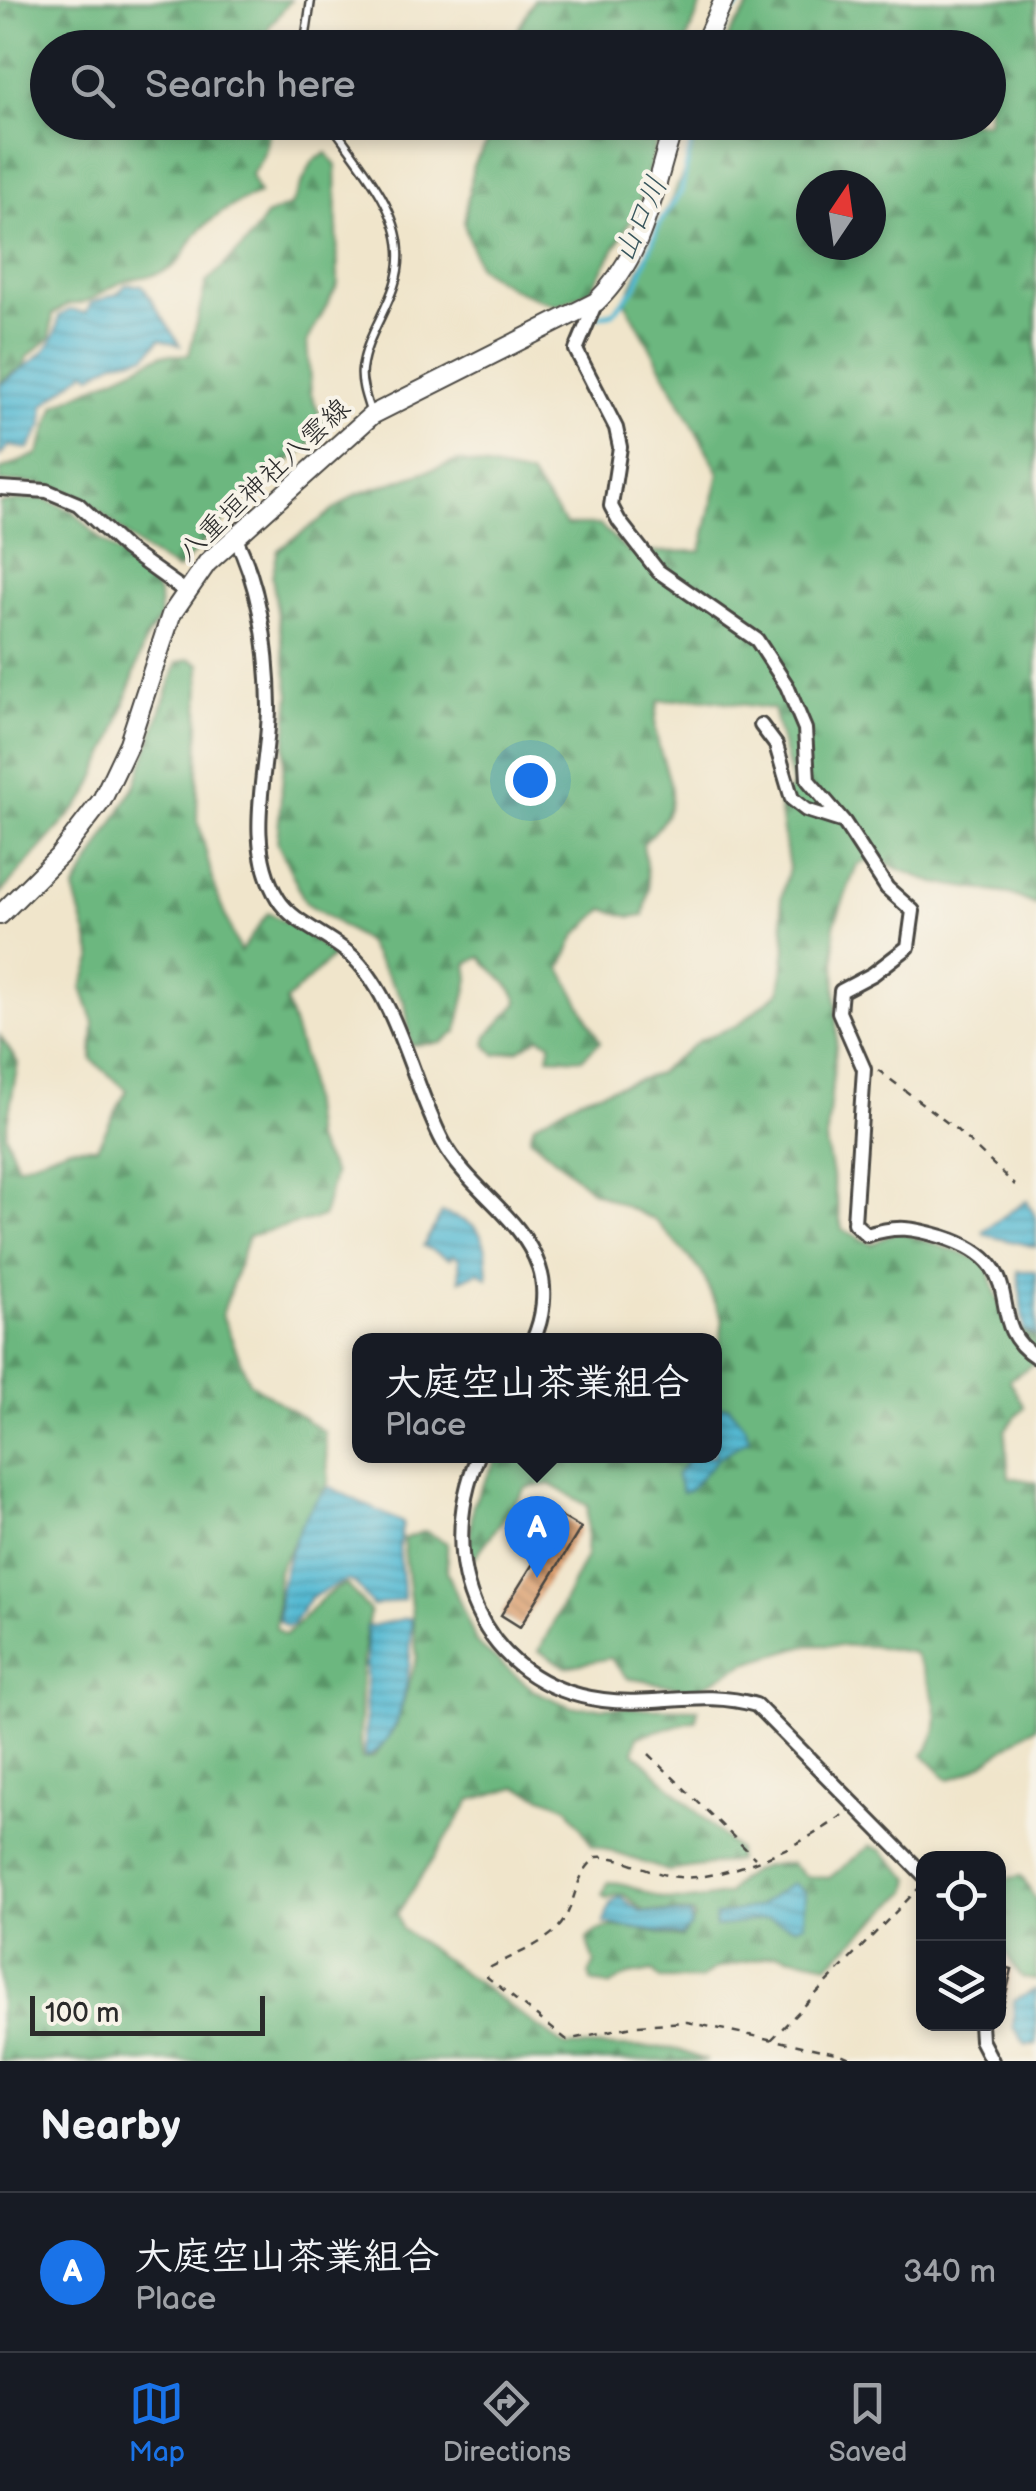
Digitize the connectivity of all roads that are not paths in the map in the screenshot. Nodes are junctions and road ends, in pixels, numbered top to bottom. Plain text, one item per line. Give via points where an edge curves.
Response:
1 (311, 0) edge
2 (724, 0) edge
3 (307, 30) edge
4 (710, 30) edge
5 (342, 140) edge
6 (670, 140) edge
7 (596, 302) junction
8 (372, 415) junction
9 (0, 488) edge
10 (235, 537) junction
11 (185, 591) junction
12 (762, 725) dead end
13 (844, 822) junction
14 (0, 915) edge
15 (534, 1333) edge
16 (1036, 1356) edge
17 (476, 1463) edge
18 (916, 1867) edge
19 (981, 2031) edge
20 (992, 2061) edge

1 - 3 lane
2 - 4 main road
5 - 8 lane via 382,201 400,251 394,286 361,370
6 - 7 main road, 八重垣神社八雲線 via 644,228 615,283
7 - 8 main road, 八重垣神社八雲線
7 - 13 street via 576,350 620,447 611,506 658,571 757,640 805,729 808,780
8 - 10 main road, 八重垣神社八雲線
9 - 11 street via 46,491 78,504
10 - 11 main road, 八重垣神社八雲線
10 - 15 street via 252,571 269,706 261,859 279,902 357,960 390,1015 444,1143 464,1176 512,1220 533,1254 543,1294
11 - 14 main road, 八重垣神社八雲線 via 102,800
12 - 13 street via 776,745 792,799
13 - 16 street via 915,921 908,947 841,991 839,1012 862,1063 856,1227 867,1235 901,1225 968,1243 993,1258 1014,1336
17 - 18 street via 459,1522 462,1567 485,1628 520,1665 565,1691 605,1700 726,1698 756,1705
19 - 20 street

